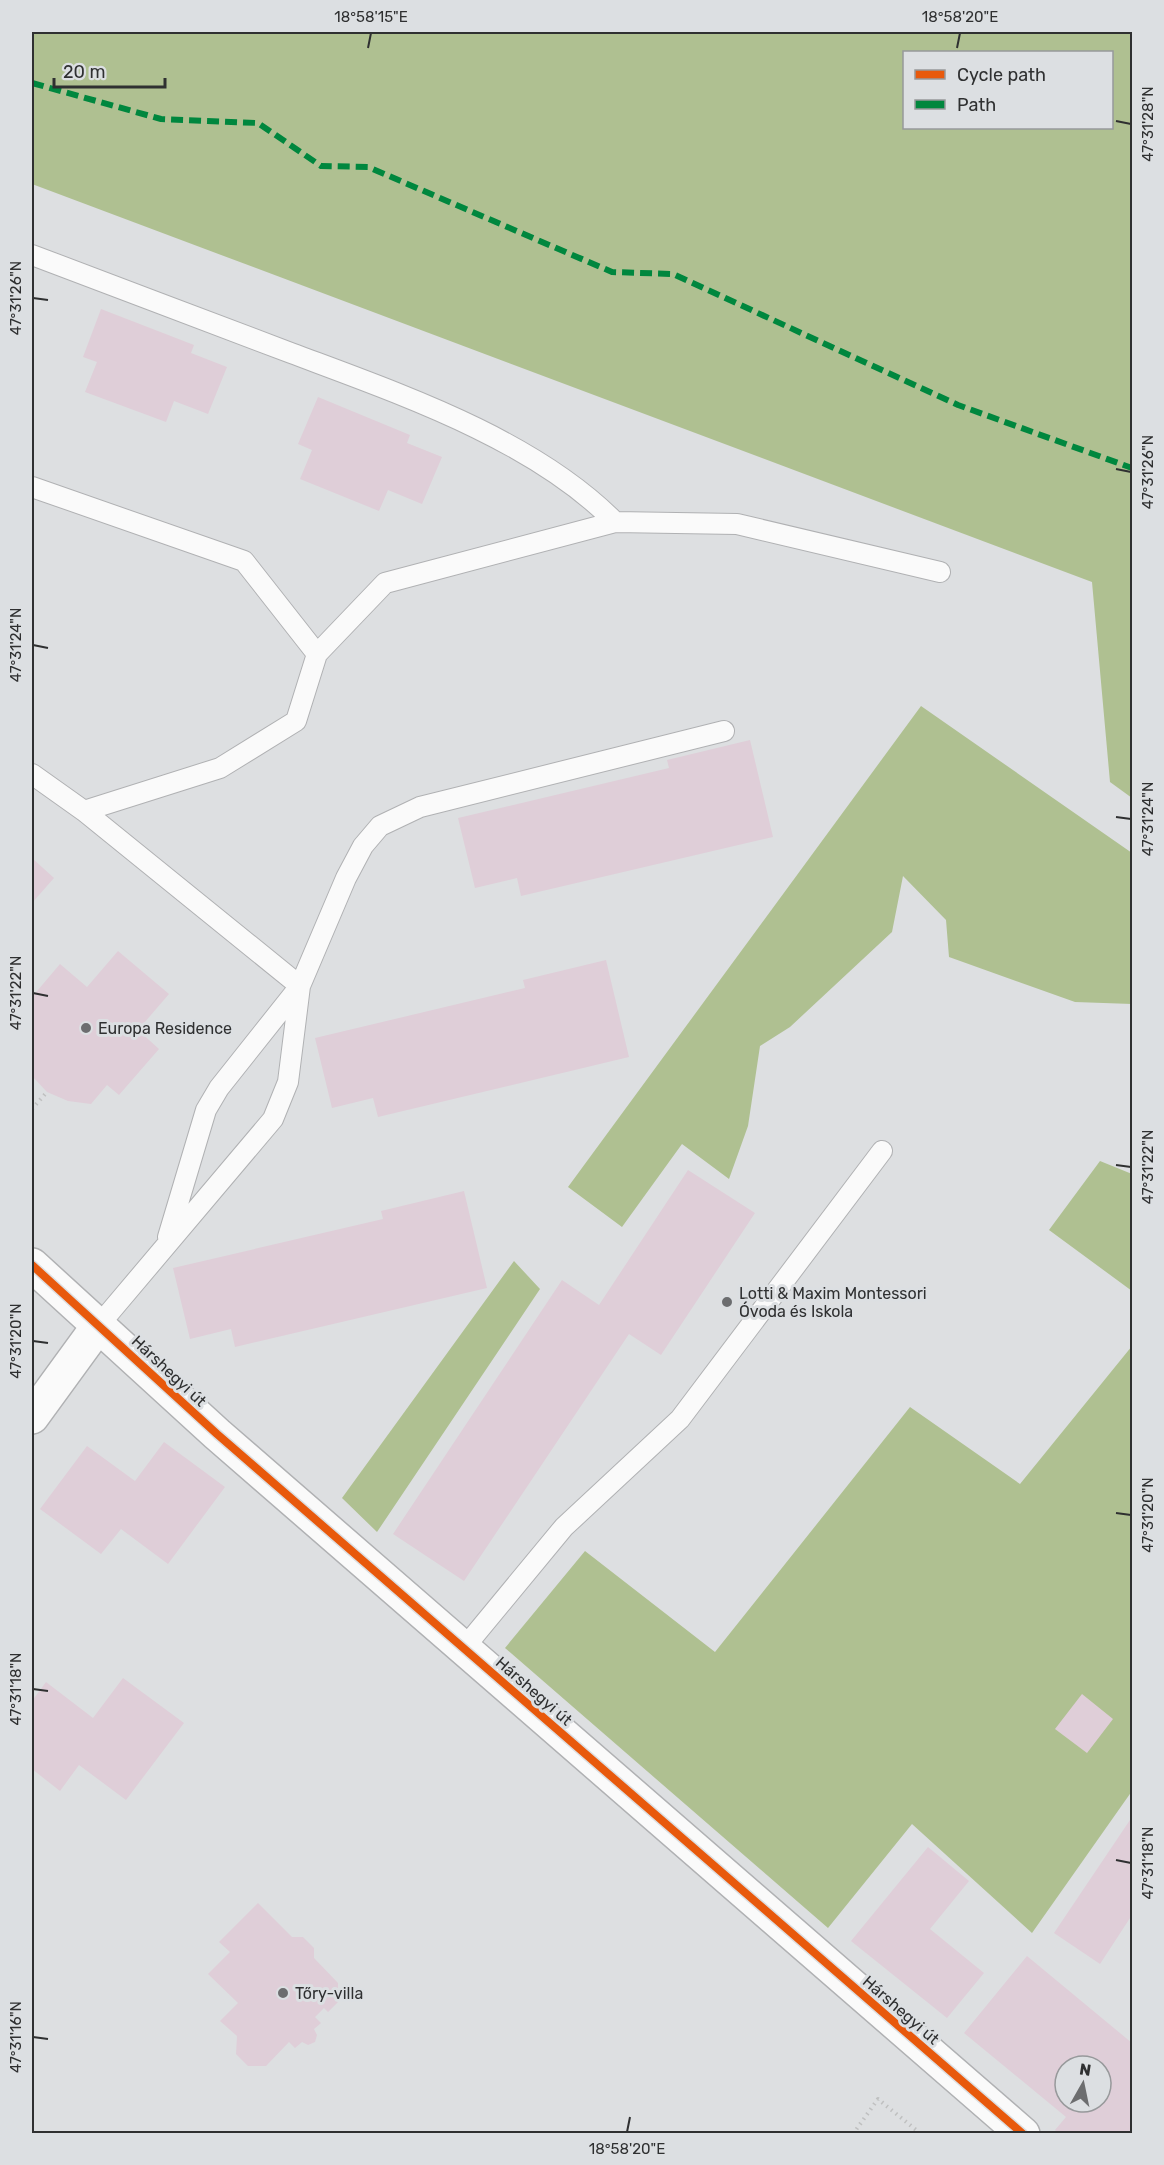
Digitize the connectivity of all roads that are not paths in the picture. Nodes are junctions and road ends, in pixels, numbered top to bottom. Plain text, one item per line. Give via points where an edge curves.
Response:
1 (32, 255) edge
2 (32, 487) edge
3 (615, 522) junction
4 (940, 572) dead end
5 (317, 654) junction
6 (724, 731) dead end
7 (32, 774) edge
8 (84, 811) junction
9 (300, 986) junction
10 (882, 1151) dead end
11 (166, 1246) junction
12 (32, 1265) edge
13 (99, 1325) junction
14 (32, 1417) edge
15 (464, 1648) junction
16 (1023, 2133) edge

1 - 3 lane via 404,395 520,451 589,496
2 - 5 lane via 244,561
3 - 4 lane via 737,524
3 - 5 lane via 385,583
5 - 8 lane via 296,721 220,768
6 - 9 lane via 420,807 380,826 363,846 346,878
7 - 8 lane
8 - 9 lane
9 - 11 lane via 206,1110
9 - 11 lane via 288,1082 273,1119
10 - 15 lane via 680,1419 564,1527
11 - 13 lane
12 - 13 street, Hárshegyi út
13 - 14 street
13 - 15 street, Hárshegyi út via 217,1434
15 - 16 street, Hárshegyi út

